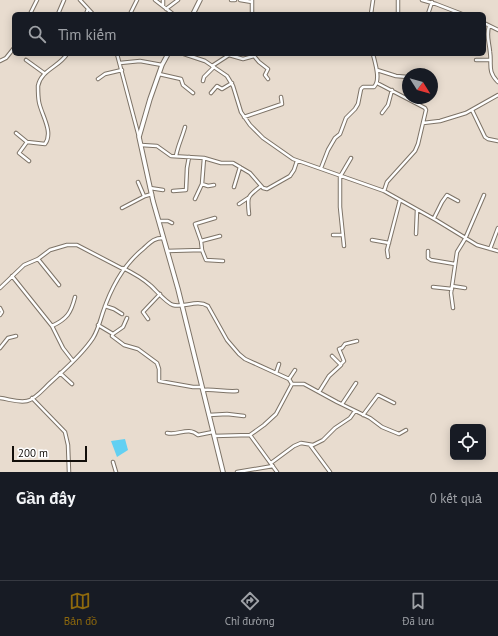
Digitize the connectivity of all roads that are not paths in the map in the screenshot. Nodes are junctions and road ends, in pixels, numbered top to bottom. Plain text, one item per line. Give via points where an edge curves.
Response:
1 (37, 0) edge
2 (64, 0) edge
3 (80, 0) edge
4 (137, 0) edge
5 (155, 0) edge
6 (163, 0) edge
7 (178, 0) edge
8 (200, 0) edge
9 (231, 0) edge
10 (235, 0) edge
11 (240, 0) edge
12 (373, 0) edge
13 (398, 0) edge
14 (422, 0) edge
15 (252, 1) edge
16 (432, 2) junction
17 (165, 8) junction
18 (88, 9) junction
19 (31, 12) edge
20 (59, 12) edge
21 (87, 12) edge
22 (91, 12) edge
23 (131, 12) edge
24 (170, 12) edge
25 (193, 12) edge
26 (252, 12) edge
27 (371, 12) edge
28 (398, 12) edge
29 (429, 12) edge
30 (457, 12) edge
31 (486, 25) edge
32 (489, 26) junction
33 (498, 30) edge
34 (12, 50) edge
35 (65, 56) edge
36 (118, 56) edge
37 (167, 56) edge
38 (191, 56) edge
39 (228, 56) edge
40 (232, 56) edge
41 (254, 56) edge
42 (254, 56) edge
43 (374, 56) edge
44 (26, 60) dead end
45 (476, 60) dead end
46 (490, 60) junction
47 (0, 61) edge
48 (120, 64) junction
49 (162, 65) junction
50 (213, 66) junction
51 (122, 70) junction
52 (377, 70) junction
53 (44, 73) junction
54 (159, 74) junction
55 (402, 76) edge
56 (268, 78) dead end
57 (98, 79) dead end
58 (203, 81) dead end
59 (498, 82) edge
60 (232, 83) junction
61 (377, 83) junction
62 (392, 90) junction
63 (193, 93) dead end
64 (211, 94) dead end
65 (498, 95) edge
66 (282, 97) dead end
67 (472, 110) junction
68 (382, 112) dead end
69 (244, 116) junction
70 (422, 122) junction
71 (185, 127) dead end
72 (16, 133) dead end
73 (139, 137) junction
74 (498, 141) edge
75 (27, 142) junction
76 (141, 145) junction
77 (176, 156) junction
78 (190, 158) junction
79 (204, 158) junction
80 (351, 158) dead end
81 (29, 161) dead end
82 (297, 161) junction
83 (240, 167) junction
84 (321, 168) junction
85 (340, 175) junction
86 (138, 182) dead end
87 (202, 184) junction
88 (214, 185) dead end
89 (261, 186) junction
90 (234, 187) dead end
91 (150, 188) junction
92 (163, 190) dead end
93 (173, 191) dead end
94 (384, 191) junction
95 (152, 194) junction
96 (144, 196) junction
97 (484, 196) dead end
98 (248, 198) junction
99 (195, 199) dead end
100 (400, 200) junction
101 (458, 201) dead end
102 (239, 204) dead end
103 (122, 208) dead end
104 (417, 210) junction
105 (249, 214) dead end
106 (215, 218) dead end
107 (434, 218) junction
108 (159, 221) junction
109 (172, 223) dead end
110 (498, 228) edge
111 (416, 234) dead end
112 (333, 235) dead end
113 (343, 235) junction
114 (220, 236) dead end
115 (163, 238) junction
116 (465, 239) junction
117 (372, 240) dead end
118 (201, 241) junction
119 (389, 243) junction
120 (344, 246) dead end
121 (490, 249) junction
122 (202, 250) junction
123 (167, 251) junction
124 (428, 251) dead end
125 (498, 251) edge
126 (388, 257) dead end
127 (38, 259) junction
128 (223, 261) dead end
129 (455, 264) junction
130 (123, 269) junction
131 (12, 276) junction
132 (59, 286) dead end
133 (433, 287) dead end
134 (0, 288) edge
135 (452, 288) junction
136 (465, 288) dead end
137 (160, 294) junction
138 (75, 297) dead end
139 (105, 306) junction
140 (182, 306) junction
141 (0, 308) edge
142 (453, 308) dead end
143 (122, 314) dead end
144 (0, 315) edge
145 (127, 318) dead end
146 (148, 319) dead end
147 (98, 325) junction
148 (52, 326) junction
149 (113, 334) junction
150 (16, 336) dead end
151 (357, 341) dead end
152 (0, 348) edge
153 (332, 356) dead end
154 (72, 361) junction
155 (279, 364) dead end
156 (341, 364) junction
157 (295, 370) dead end
158 (276, 372) junction
159 (60, 373) junction
160 (290, 379) junction
161 (356, 383) dead end
162 (72, 384) dead end
163 (292, 384) junction
164 (202, 388) junction
165 (237, 391) dead end
166 (319, 392) junction
167 (0, 398) edge
168 (32, 398) junction
169 (394, 403) dead end
170 (342, 404) junction
171 (355, 411) junction
172 (209, 415) junction
173 (363, 415) junction
174 (244, 416) dead end
175 (406, 430) dead end
176 (167, 433) dead end
177 (213, 434) junction
178 (250, 435) junction
179 (310, 445) junction
180 (113, 462) dead end
181 (270, 463) junction
182 (273, 466) junction
183 (69, 472) edge
184 (116, 472) edge
185 (223, 472) edge
186 (237, 472) edge
187 (277, 472) edge
188 (330, 472) edge

1 - 19 street
2 - 20 street
3 - 18 street
4 - 23 street
5 - 17 street
6 - 17 street
7 - 17 street
8 - 25 main road
9 - 10 street
11 - 15 street
12 - 27 street
13 - 28 street
14 - 16 street
15 - 26 street
16 - 29 street
16 - 30 street
17 - 24 street
18 - 21 street
18 - 22 street
31 - 32 street
32 - 33 street
32 - 46 street via 487,37
34 - 47 street
35 - 53 street via 60,63
36 - 48 street
37 - 49 main road
38 - 50 street
39 - 50 street
40 - 41 street via 243,59
42 - 56 street via 268,69 265,75
43 - 52 street
44 - 53 street
45 - 46 street
46 - 59 street via 490,68
48 - 49 street via 140,61
48 - 51 street
49 - 54 main road
50 - 58 street
50 - 60 street
51 - 57 street via 105,74
51 - 73 street
52 - 55 street
52 - 61 street
53 - 75 street via 38,84 47,142
54 - 63 street via 181,79 184,86
54 - 73 main road
60 - 64 street via 222,89 217,86
60 - 69 street
61 - 62 street
61 - 84 street via 374,87 361,89 358,104 346,118 340,134 324,156
62 - 68 street via 388,105
62 - 70 street via 426,108
65 - 67 street
66 - 69 street via 282,104
67 - 70 street via 440,121
67 - 74 street via 485,137
69 - 82 street via 257,133 282,153
70 - 94 street via 415,151 387,182
71 - 77 street
72 - 75 street
73 - 76 main road
75 - 81 street via 19,153
76 - 77 street via 157,146
76 - 91 main road
77 - 78 street
78 - 79 street
78 - 93 street via 186,190
79 - 83 street via 221,163 233,163
79 - 87 street
80 - 85 street
82 - 84 street
82 - 89 street via 293,173 288,178 267,189
83 - 89 street via 250,173
83 - 90 street
84 - 85 street
85 - 94 street
85 - 113 street
86 - 96 street
87 - 88 street
87 - 99 street
89 - 98 street
91 - 92 street
91 - 95 main road
94 - 100 street
95 - 96 street
95 - 108 main road
96 - 103 street
97 - 116 street
98 - 102 street
98 - 105 street
100 - 104 street
100 - 119 street
101 - 107 street via 447,195
104 - 107 street
104 - 111 street
106 - 118 street via 196,224
107 - 116 street
108 - 109 street
108 - 115 main road
110 - 121 street
112 - 113 street
113 - 120 street
114 - 118 street
115 - 123 main road
115 - 130 street via 150,241
116 - 121 street via 476,246
116 - 129 street via 457,252
117 - 119 street
118 - 122 street
119 - 126 street
121 - 125 street
122 - 123 street
122 - 128 street via 206,260
123 - 140 main road
124 - 129 street via 428,258 431,260
127 - 130 street via 50,250 74,244
127 - 131 street via 24,265
127 - 132 street
129 - 135 street
130 - 137 street via 138,276
130 - 139 street
131 - 134 street
131 - 148 street
133 - 135 street
135 - 136 street
135 - 142 street
137 - 140 street via 174,306
137 - 146 street via 143,312
138 - 148 street via 68,315
139 - 143 street
139 - 147 street
140 - 158 street via 192,303 208,306 227,340 239,354
140 - 164 main road
141 - 144 street
145 - 149 street via 123,326
147 - 149 street
147 - 154 street via 92,339
148 - 154 street
149 - 164 street via 112,336 124,345 138,349 157,363 159,381
150 - 152 street via 8,338
151 - 156 street via 345,344 339,349 344,361
153 - 156 street
154 - 159 street
155 - 158 street
156 - 166 street
157 - 160 street
158 - 160 street
159 - 162 street
159 - 168 street
160 - 163 street
161 - 170 street
163 - 166 street via 304,384
163 - 178 street via 276,414
164 - 165 street via 225,392
164 - 172 main road
166 - 170 street
167 - 168 street via 27,401
168 - 183 street via 65,432
169 - 173 street via 378,395
170 - 171 street
171 - 173 street
171 - 179 street via 323,440
172 - 174 street
172 - 177 main road
173 - 175 street via 400,434
176 - 177 street via 189,431 198,435
177 - 178 street
177 - 185 main road
178 - 181 street
179 - 181 street via 301,443 294,446
179 - 188 street
180 - 184 street
181 - 182 street
182 - 186 street
182 - 187 street

